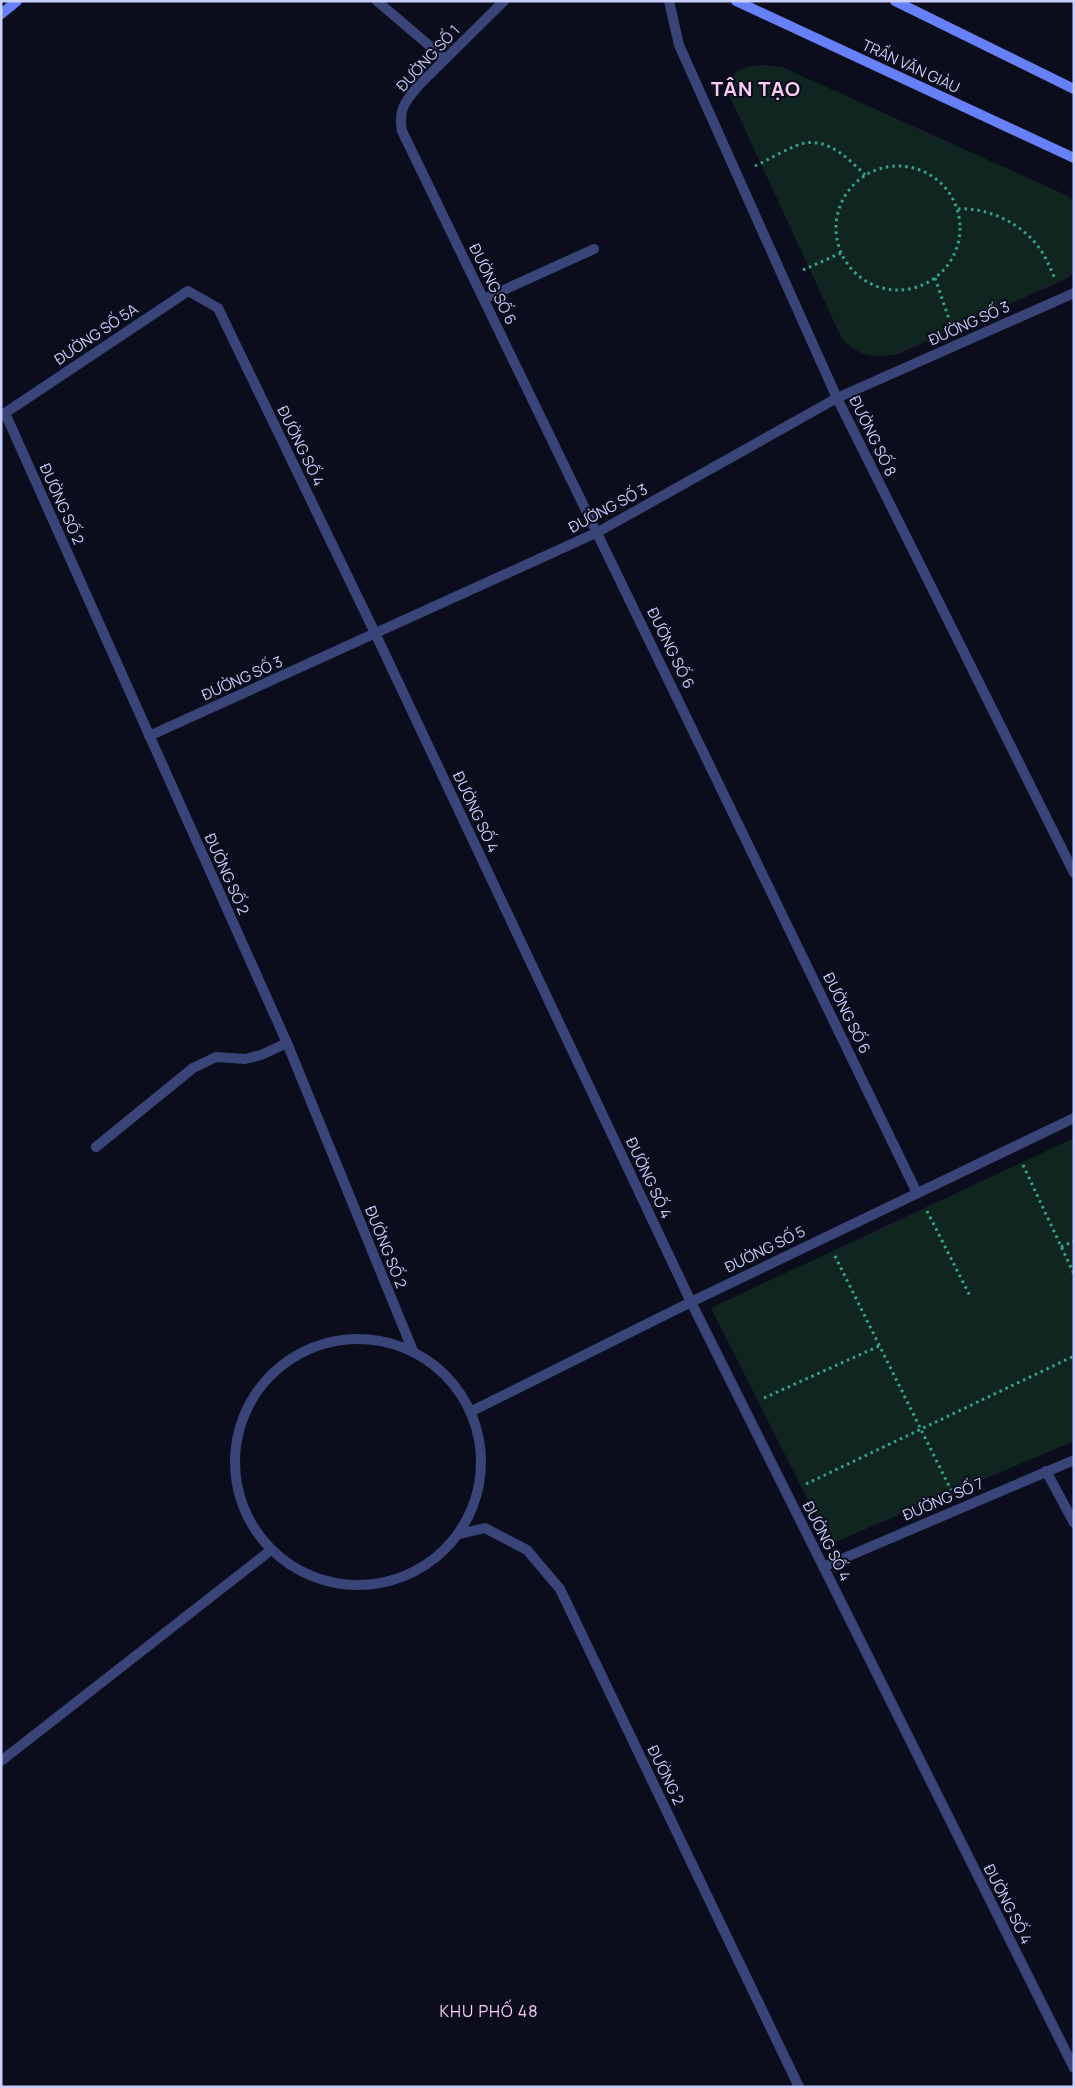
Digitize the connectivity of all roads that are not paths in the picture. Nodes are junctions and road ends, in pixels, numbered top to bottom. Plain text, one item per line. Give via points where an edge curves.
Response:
1 (17, 1) edge
2 (377, 1) edge
3 (504, 1) edge
4 (669, 1) edge
5 (736, 1) edge
6 (895, 1) edge
7 (1, 14) edge
8 (445, 59) junction
9 (1074, 89) edge
10 (400, 116) joint
11 (1074, 158) edge
12 (594, 249) dead end
13 (1074, 292) edge
14 (484, 299) junction
15 (204, 300) joint
16 (837, 398) junction
17 (3, 414) edge
18 (598, 532) junction
19 (375, 633) junction
20 (150, 736) junction
21 (1074, 873) edge
22 (287, 1043) junction
23 (1074, 1118) edge
24 (96, 1147) dead end
25 (918, 1193) junction
26 (690, 1302) junction
27 (413, 1351) junction
28 (472, 1411) junction
29 (1074, 1460) edge
30 (1046, 1471) junction
31 (1074, 1524) edge
32 (460, 1534) junction
33 (272, 1550) junction
34 (824, 1567) junction
35 (1, 1761) edge
36 (1074, 2068) edge
37 (798, 2087) edge

1 - 7 main road
2 - 8 street
3 - 8 street, ĐƯỜNG SỐ 1
4 - 16 street, ĐƯỜNG SỐ 8 via 678,44
5 - 11 main road, TRẦN VĂN GIÀU
6 - 9 main road
8 - 10 street, ĐƯỜNG SỐ 1 via 407,98
10 - 14 street, ĐƯỜNG SỐ 6 via 402,132
12 - 14 street
13 - 16 street, ĐƯỜNG SỐ 3
14 - 18 street, ĐƯỜNG SỐ 6
15 - 17 street, ĐƯỜNG SỐ 5A via 188,291
15 - 19 street, ĐƯỜNG SỐ 4 via 218,308
16 - 18 street, ĐƯỜNG SỐ 3
16 - 21 street, ĐƯỜNG SỐ 8
17 - 20 street, ĐƯỜNG SỐ 2
18 - 19 street, ĐƯỜNG SỐ 3
18 - 25 street, ĐƯỜNG SỐ 6
19 - 20 street, ĐƯỜNG SỐ 3
19 - 26 street, ĐƯỜNG SỐ 4
20 - 22 street, ĐƯỜNG SỐ 2
22 - 24 street via 245,1059 216,1057 205,1061
22 - 27 street, ĐƯỜNG SỐ 2
23 - 25 street, ĐƯỜNG SỐ 5
25 - 26 street, ĐƯỜNG SỐ 5
26 - 28 street, ĐƯỜNG SỐ 5
26 - 34 street, ĐƯỜNG SỐ 4
27 - 28 street via 448,1376
27 - 33 street via 376,1339 337,1340 300,1352 269,1375 246,1406 235,1443 236,1482 248,1519
28 - 32 street via 482,1453 478,1496
29 - 30 street, ĐƯỜNG SỐ 7
30 - 31 street
30 - 34 street, ĐƯỜNG SỐ 7
32 - 33 street via 429,1564 390,1582 348,1586 306,1574
32 - 37 street, ĐƯỜNG 2 via 484,1528 527,1550 560,1589
33 - 35 street
34 - 36 street, ĐƯỜNG SỐ 4

